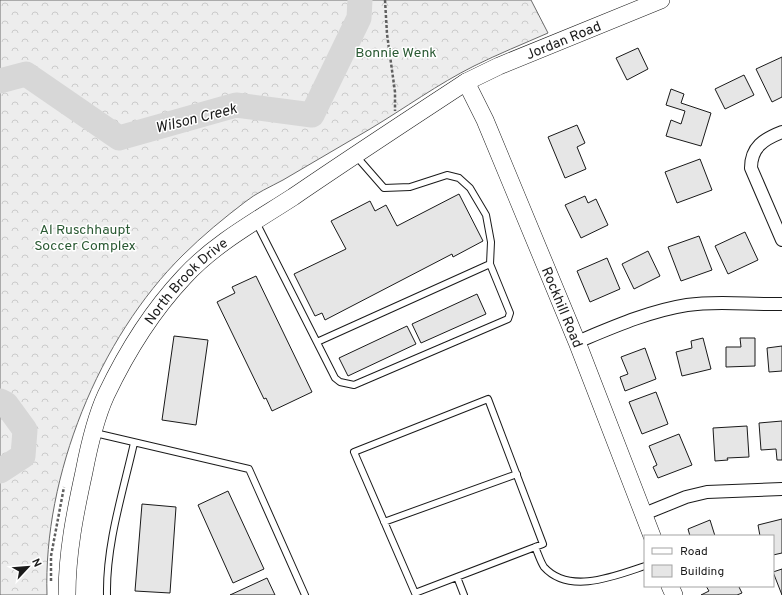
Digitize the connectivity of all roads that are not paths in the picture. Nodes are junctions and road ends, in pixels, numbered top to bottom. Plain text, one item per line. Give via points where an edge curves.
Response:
1 (661, 0) edge
2 (466, 82) junction
3 (782, 132) edge
4 (355, 155) junction
5 (255, 221) junction
6 (782, 240) edge
7 (490, 264) junction
8 (782, 304) edge
9 (317, 342) junction
10 (577, 342) junction
11 (93, 433) junction
12 (134, 443) junction
13 (517, 474) junction
14 (782, 489) edge
15 (644, 514) junction
16 (384, 522) junction
17 (652, 535) edge
18 (535, 547) junction
19 (644, 566) edge
20 (457, 577) junction
21 (67, 595) edge
22 (107, 595) edge
23 (306, 595) edge
24 (464, 595) edge

1 - 2 street, Jordan Road
2 - 4 street, North Brook Drive
2 - 10 street, Rockhill Road via 485,120
3 - 6 street via 761,142 752,155 751,168
4 - 5 street, North Brook Drive
4 - 7 lane via 384,188 410,187 447,174 459,178 470,188 486,215 491,242
5 - 9 lane
5 - 11 street, North Brook Drive via 213,251 184,276 156,309 106,396
7 - 9 lane
7 - 9 lane via 510,313 508,318 354,385 340,382 335,378
8 - 10 street via 687,305 640,318
10 - 15 street, Rockhill Road
11 - 12 lane
11 - 21 street, North Brook Drive via 74,518 67,564
12 - 22 lane via 113,535 107,573
12 - 23 lane via 249,470
13 - 16 lane
13 - 16 lane via 488,399 354,452
13 - 18 lane via 543,544
14 - 15 street via 707,492 686,497
15 - 17 street, Rockhill Road
16 - 20 lane via 415,593
18 - 19 lane via 544,566 558,578 581,583
18 - 20 lane
20 - 24 lane

